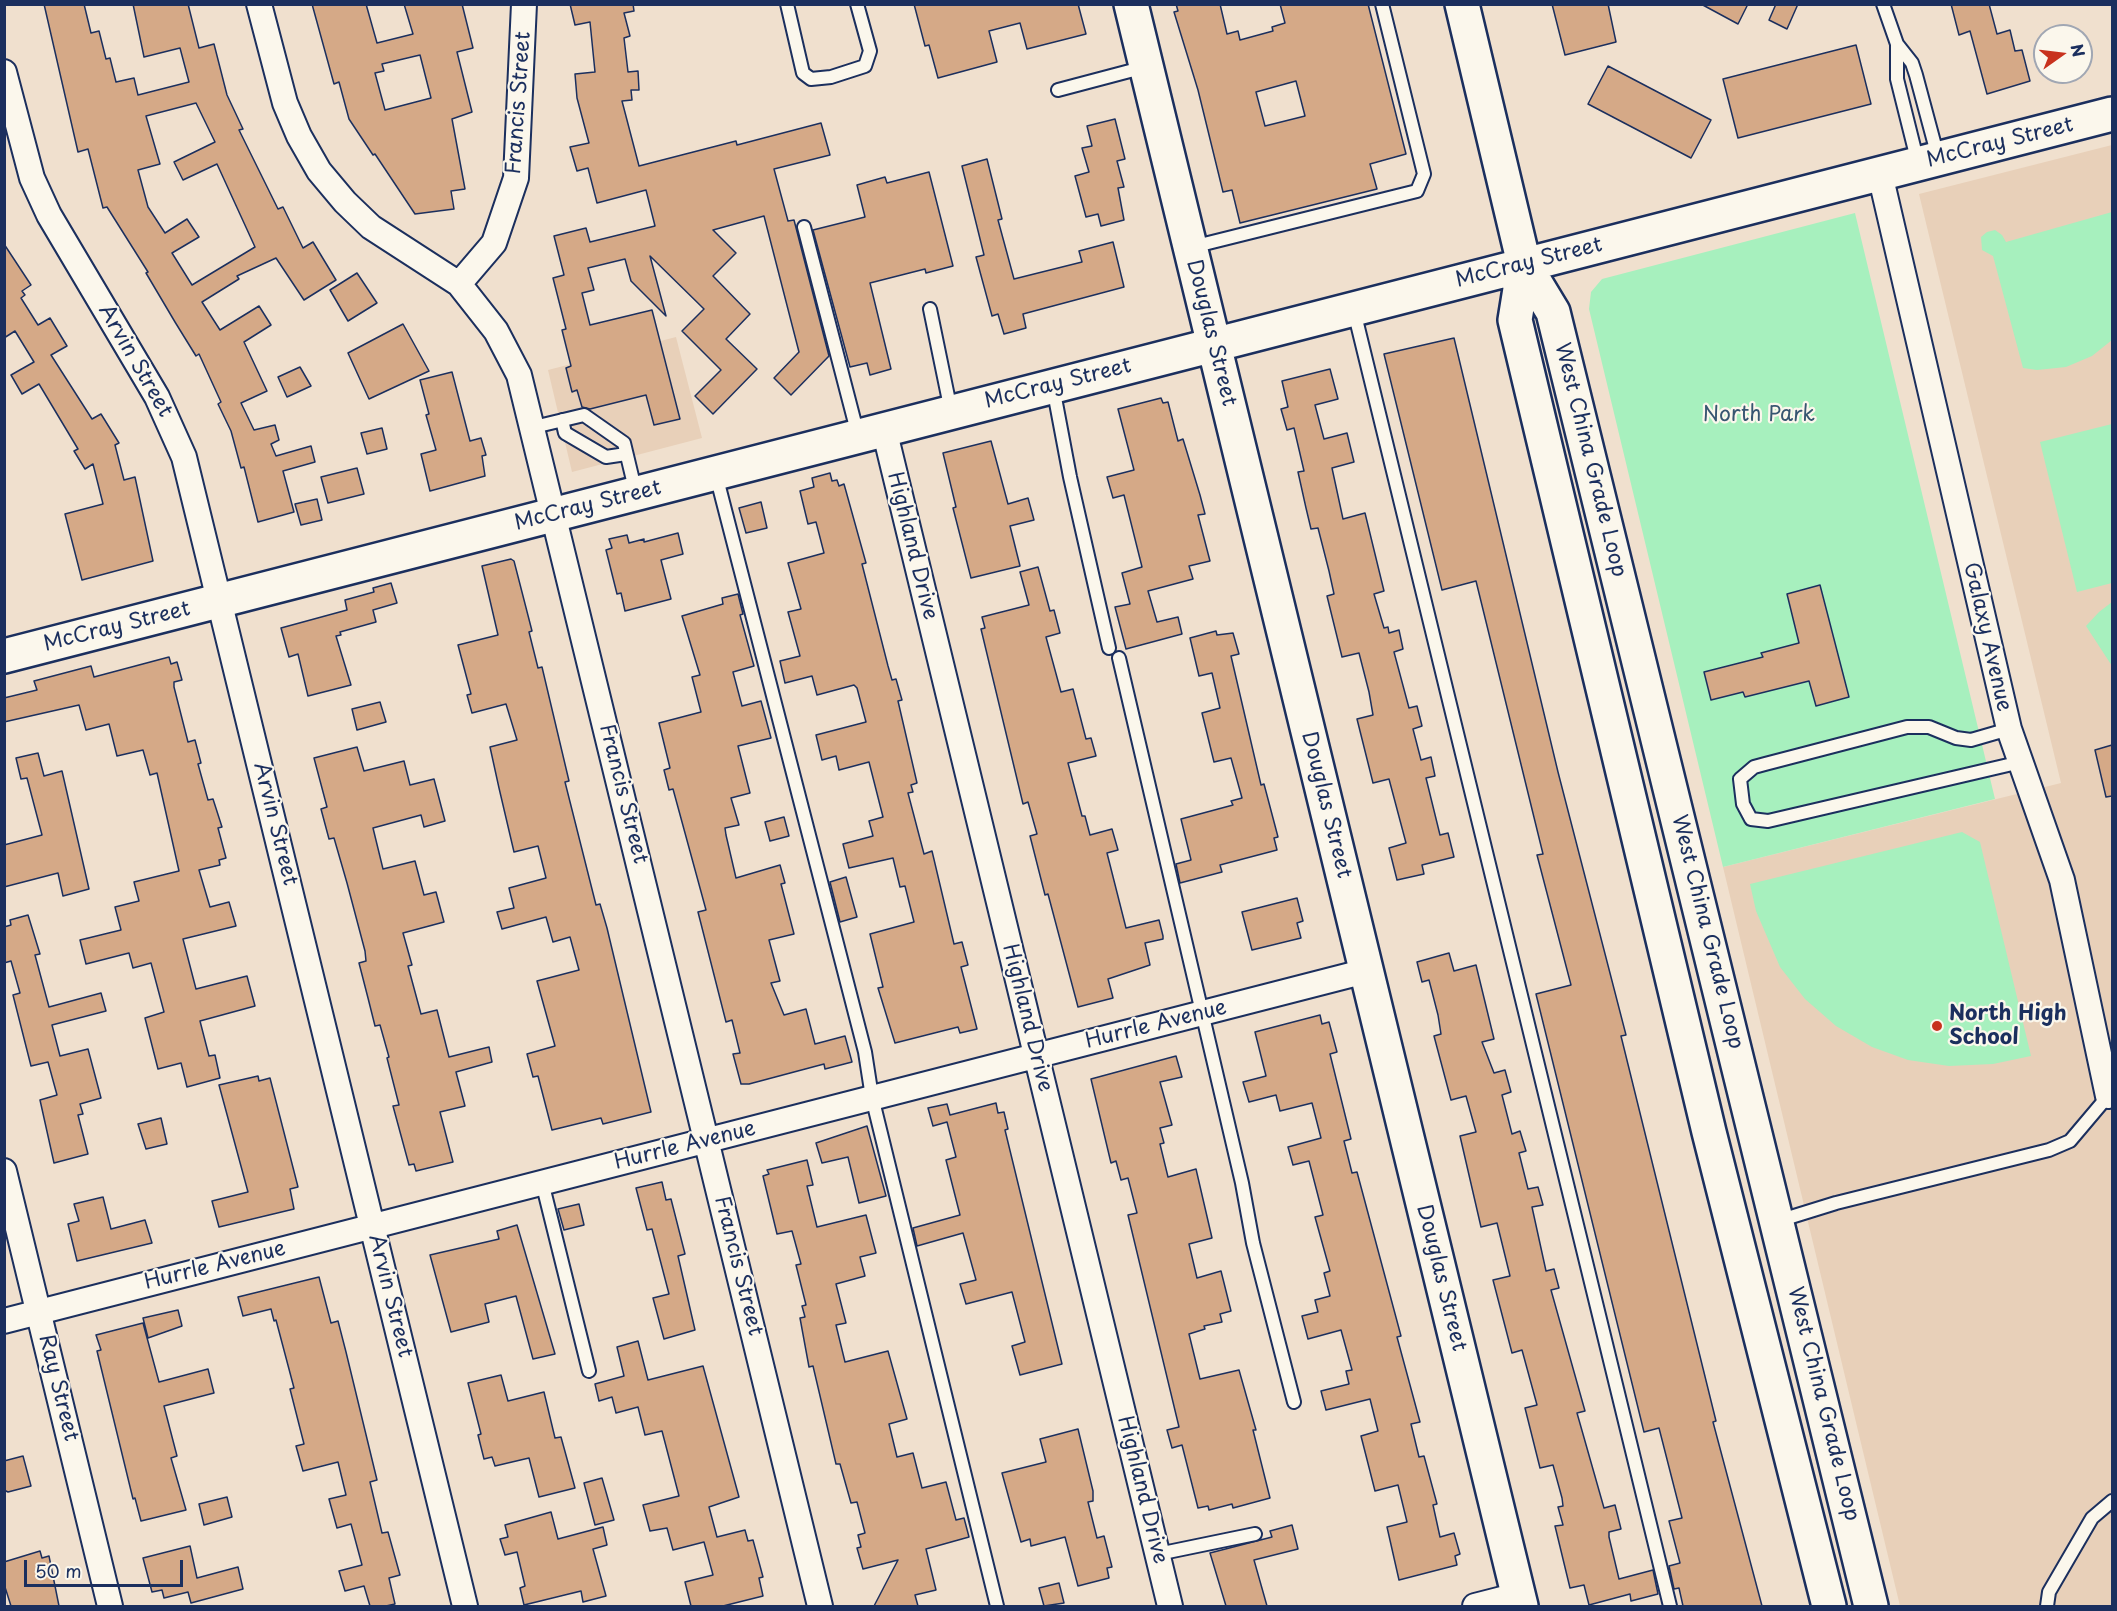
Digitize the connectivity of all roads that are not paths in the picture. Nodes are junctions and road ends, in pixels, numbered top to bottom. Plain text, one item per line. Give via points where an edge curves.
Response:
1 (259, 4) edge
2 (524, 4) edge
3 (787, 4) edge
4 (857, 4) edge
5 (1131, 4) edge
6 (1382, 4) edge
7 (1462, 4) edge
8 (1883, 4) edge
9 (1898, 44) junction
10 (1146, 66) junction
11 (4, 72) edge
12 (1058, 90) dead end
13 (2112, 114) edge
14 (1928, 161) junction
15 (1880, 174) junction
16 (804, 227) dead end
17 (1190, 247) junction
18 (1524, 264) junction
19 (459, 284) junction
20 (1354, 308) junction
21 (930, 309) dead end
22 (1214, 344) junction
23 (1052, 386) junction
24 (952, 412) junction
25 (562, 420) junction
26 (534, 427) junction
27 (871, 433) junction
28 (626, 454) junction
29 (716, 473) junction
30 (636, 493) junction
31 (554, 514) junction
32 (220, 601) junction
33 (1109, 648) dead end
34 (4, 656) edge
35 (1119, 658) dead end
36 (2009, 729) junction
37 (2021, 762) junction
38 (1366, 971) junction
39 (1203, 1012) junction
40 (1036, 1055) junction
41 (2108, 1096) joint
42 (872, 1097) junction
43 (1709, 1132) junction
44 (708, 1140) junction
45 (4, 1171) edge
46 (542, 1182) junction
47 (1778, 1221) junction
48 (374, 1226) junction
49 (39, 1312) junction
50 (4, 1320) edge
51 (589, 1371) dead end
52 (1294, 1402) dead end
53 (1788, 1436) junction
54 (2112, 1501) edge
55 (1850, 1513) junction
56 (1255, 1534) dead end
57 (1158, 1554) junction
58 (1520, 1601) edge
59 (110, 1606) edge
60 (465, 1606) edge
61 (820, 1606) edge
62 (997, 1606) edge
63 (1170, 1606) edge
64 (1475, 1606) edge
65 (1670, 1606) edge
66 (1829, 1606) edge
67 (1871, 1606) edge
68 (2047, 1606) edge

1 - 19 street via 285,103 320,171 371,227
2 - 19 street, Francis Street via 516,178 494,243
3 - 4 lane via 803,73 811,79 865,66 870,51
5 - 10 street, Douglas Street
6 - 17 lane via 1424,174 1417,191
7 - 18 street, West China Grade Loop
8 - 9 lane
9 - 14 lane via 1897,79
9 - 14 lane via 1916,75
10 - 12 lane
10 - 17 street, Douglas Street
11 - 32 street, Arvin Street via 32,178 49,215 157,397 184,457
13 - 14 street, McCray Street
14 - 15 street, McCray Street
15 - 18 street, McCray Street
15 - 36 street, Galaxy Avenue
16 - 27 lane
17 - 22 street, Douglas Street
18 - 20 street, McCray Street
18 - 43 street, West China Grade Loop via 1515,320
18 - 47 street, West China Grade Loop via 1553,312
19 - 26 street, Francis Street via 496,330 519,375
20 - 22 street, McCray Street
20 - 65 lane
21 - 24 lane
22 - 23 street, McCray Street
22 - 38 street, Douglas Street
23 - 24 street, McCray Street
23 - 33 lane
24 - 27 street, McCray Street
25 - 26 lane
25 - 28 lane via 565,433 606,457
25 - 28 lane via 584,415 624,443
26 - 31 street, Francis Street
27 - 29 street, McCray Street
27 - 40 street, Highland Drive
28 - 30 lane
29 - 30 street, McCray Street
29 - 42 lane via 862,1040
30 - 31 street, McCray Street
31 - 32 street, McCray Street
31 - 44 street, Francis Street
32 - 34 street, McCray Street
32 - 48 street, Arvin Street
35 - 39 lane
36 - 37 street, Galaxy Avenue
36 - 37 lane via 1971,740 1929,727 1907,727 1754,767 1740,778 1743,804 1751,819 1768,821
37 - 41 street, Galaxy Avenue via 2062,880
38 - 39 street, Hurrle Avenue
38 - 58 street, Douglas Street
39 - 40 street, Hurrle Avenue
39 - 52 lane via 1253,1243
40 - 42 street, Hurrle Avenue
40 - 57 street, Highland Drive
41 - 47 lane via 2070,1141 2049,1150
42 - 44 street, Hurrle Avenue
42 - 62 lane
43 - 47 street via 1742,1161 1756,1218 1764,1224
43 - 53 street, West China Grade Loop
44 - 46 street, Hurrle Avenue
44 - 61 street, Francis Street
45 - 49 street, Ray Street
46 - 48 street, Hurrle Avenue
46 - 51 lane
47 - 55 street, West China Grade Loop
48 - 49 street, Hurrle Avenue
48 - 60 street, Arvin Street
49 - 50 street, Hurrle Avenue
49 - 59 street, Ray Street
53 - 55 street via 1815,1462 1826,1509 1837,1516
53 - 66 street, West China Grade Loop
54 - 68 lane via 2092,1518 2049,1592
55 - 67 street, West China Grade Loop
56 - 57 lane
57 - 63 street, Highland Drive
58 - 64 street

